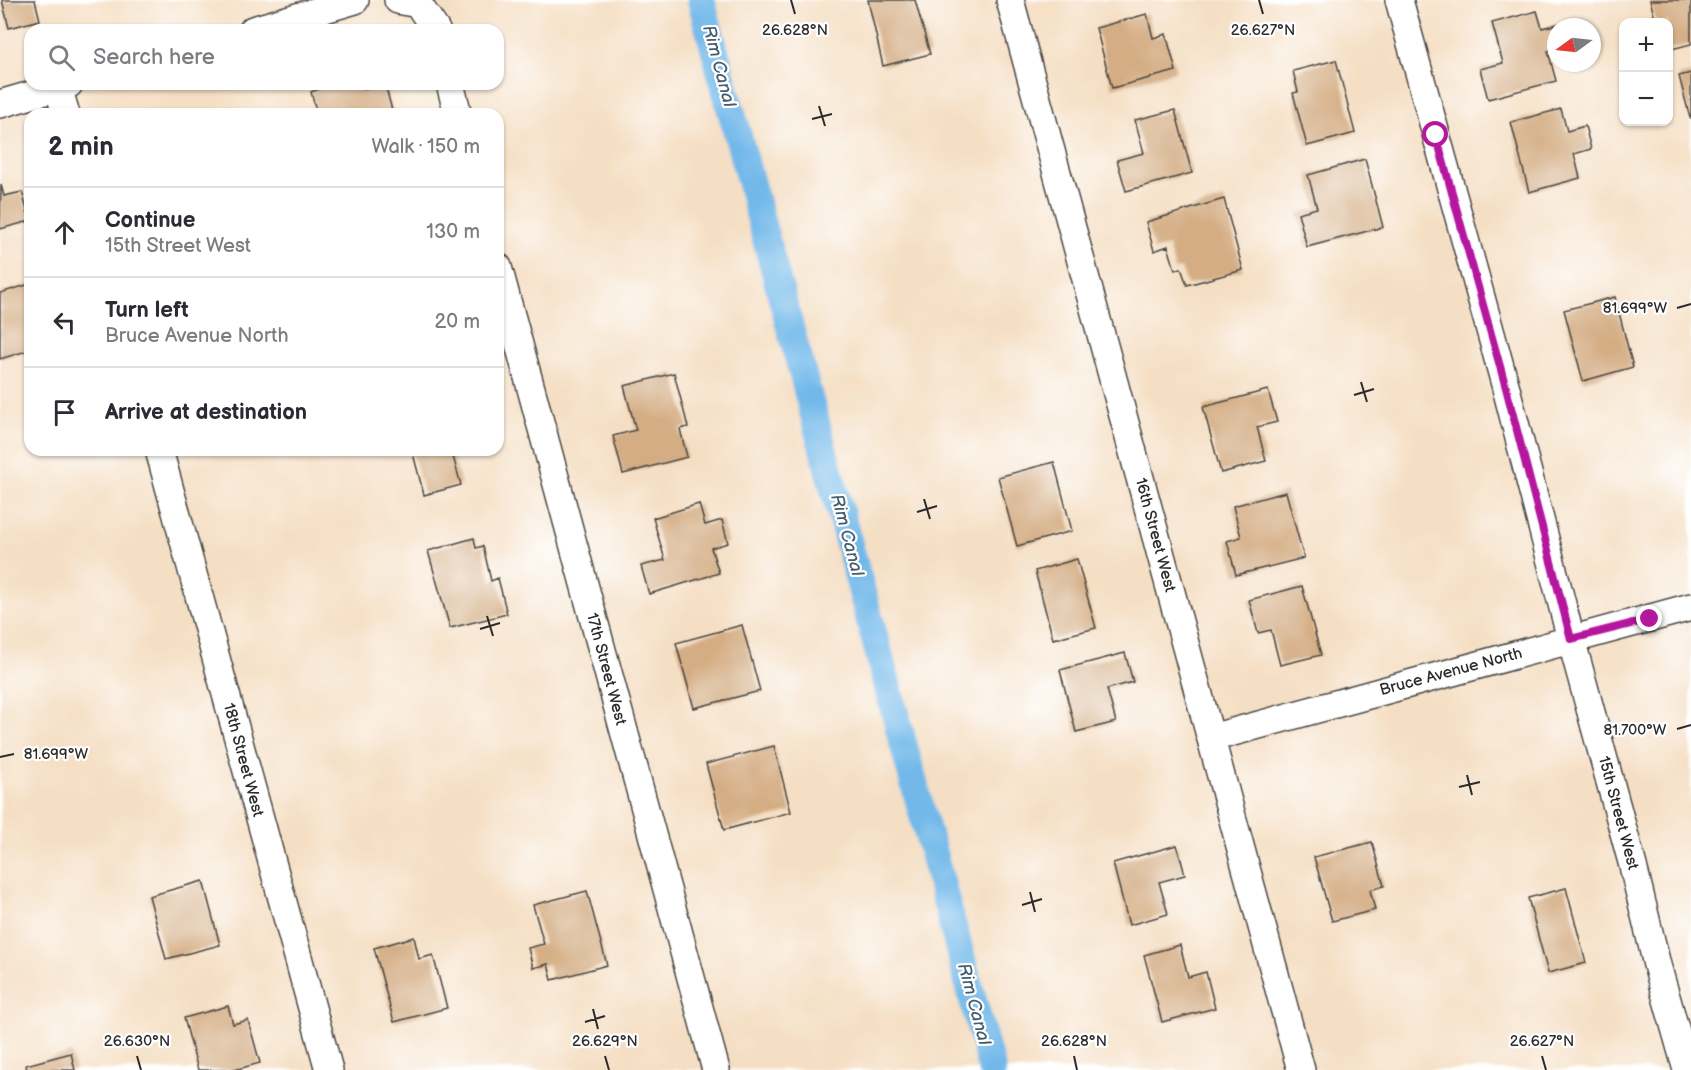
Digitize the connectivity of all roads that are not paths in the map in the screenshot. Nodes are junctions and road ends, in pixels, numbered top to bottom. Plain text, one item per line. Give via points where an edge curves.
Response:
1 (355, 0) edge
2 (1010, 0) edge
3 (1399, 0) edge
4 (408, 2) edge
5 (273, 24) edge
6 (430, 24) edge
7 (49, 90) edge
8 (63, 90) edge
9 (452, 90) edge
10 (0, 104) edge
11 (65, 108) edge
12 (456, 108) edge
13 (504, 289) edge
14 (161, 456) edge
15 (1691, 607) edge
16 (1571, 639) junction
17 (1211, 738) junction
18 (329, 1070) edge
19 (716, 1070) edge
20 (1301, 1070) edge
21 (1687, 1070) edge

1 - 5 street
2 - 17 street, 16th Street West
3 - 16 street, 15th Street West
4 - 6 street
7 - 10 street
8 - 11 street
9 - 12 street
13 - 19 street, 17th Street West
14 - 18 street, 18th Street West
15 - 16 street, Bruce Avenue North
16 - 17 street, Bruce Avenue North
16 - 21 street, 15th Street West
17 - 20 street, 16th Street West

